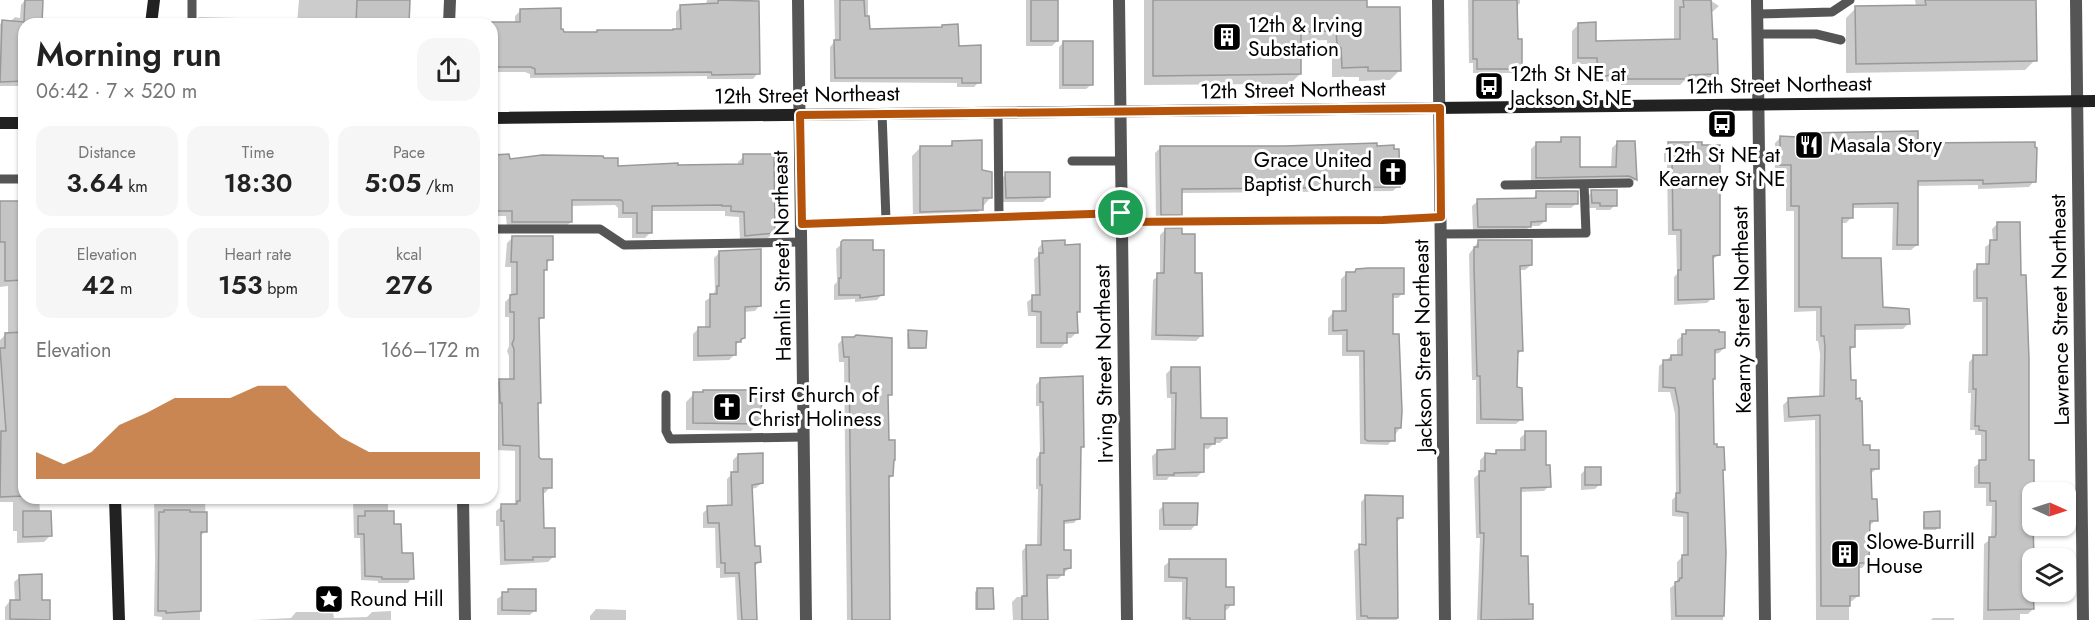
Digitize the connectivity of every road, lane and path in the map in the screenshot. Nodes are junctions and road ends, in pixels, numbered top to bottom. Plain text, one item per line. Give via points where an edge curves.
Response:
1 (154, 0) edge
2 (192, 0) edge
3 (450, 0) edge
4 (798, 0) edge
5 (1119, 0) edge
6 (1438, 0) edge
7 (1757, 0) edge
8 (1850, 0) edge
9 (2076, 0) edge
10 (1758, 14) junction
11 (152, 18) edge
12 (192, 18) edge
13 (449, 18) edge
14 (1758, 34) junction
15 (1841, 40) dead end
16 (2095, 101) edge
17 (2077, 102) junction
18 (1759, 105) junction
19 (1440, 108) junction
20 (1121, 111) junction
21 (998, 112) junction
22 (882, 113) junction
23 (800, 115) junction
24 (498, 118) edge
25 (0, 123) edge
26 (18, 123) edge
27 (1072, 161) dead end
28 (1121, 161) junction
29 (0, 179) edge
30 (18, 179) edge
31 (1629, 183) dead end
32 (1584, 184) junction
33 (1505, 185) dead end
34 (999, 217) junction
35 (1441, 217) junction
36 (1121, 218) junction
37 (886, 220) junction
38 (802, 224) junction
39 (498, 229) edge
40 (1441, 234) junction
41 (802, 242) junction
42 (666, 395) dead end
43 (804, 437) junction
44 (115, 504) edge
45 (463, 504) edge
46 (119, 620) edge
47 (465, 620) edge
48 (806, 620) edge
49 (1127, 620) edge
50 (1445, 620) edge
51 (1765, 620) edge
52 (2083, 620) edge

1 - 11 street
2 - 12 lane
3 - 13 street
4 - 23 street, Hamlin Street Northeast
5 - 20 street, Irving Street Northeast
6 - 19 street, Jackson Street Northeast
7 - 10 street, Kearny Street Northeast
8 - 10 lane via 1832,12
9 - 17 street, Lawrence Street Northeast
10 - 14 street, Kearny Street Northeast
14 - 15 lane via 1816,34
14 - 18 street, Kearny Street Northeast
16 - 17 street, 12th Street Northeast
17 - 18 street, 12th Street Northeast
17 - 52 street, Lawrence Street Northeast
18 - 19 street, 12th Street Northeast
18 - 51 street, Kearny Street Northeast
19 - 20 street, 12th Street Northeast
19 - 35 street, Jackson Street Northeast
20 - 21 street, 12th Street Northeast
20 - 28 street, Irving Street Northeast
21 - 22 street, 12th Street Northeast
21 - 34 lane
22 - 23 street, 12th Street Northeast
22 - 37 lane
23 - 24 street, 12th Street Northeast
23 - 38 street, Hamlin Street Northeast
25 - 26 street
27 - 28 lane
28 - 36 street, Irving Street Northeast
29 - 30 lane
31 - 32 lane
32 - 33 lane
32 - 40 lane via 1586,233
34 - 36 lane
34 - 37 lane
35 - 36 lane
35 - 40 street, Jackson Street Northeast
36 - 49 street, Irving Street Northeast
37 - 38 lane
38 - 41 street, Hamlin Street Northeast
39 - 41 lane via 600,229 624,245
40 - 50 street, Jackson Street Northeast
41 - 43 street, Hamlin Street Northeast
42 - 43 lane via 666,432 670,439
43 - 48 street, Hamlin Street Northeast
44 - 46 street
45 - 47 street

